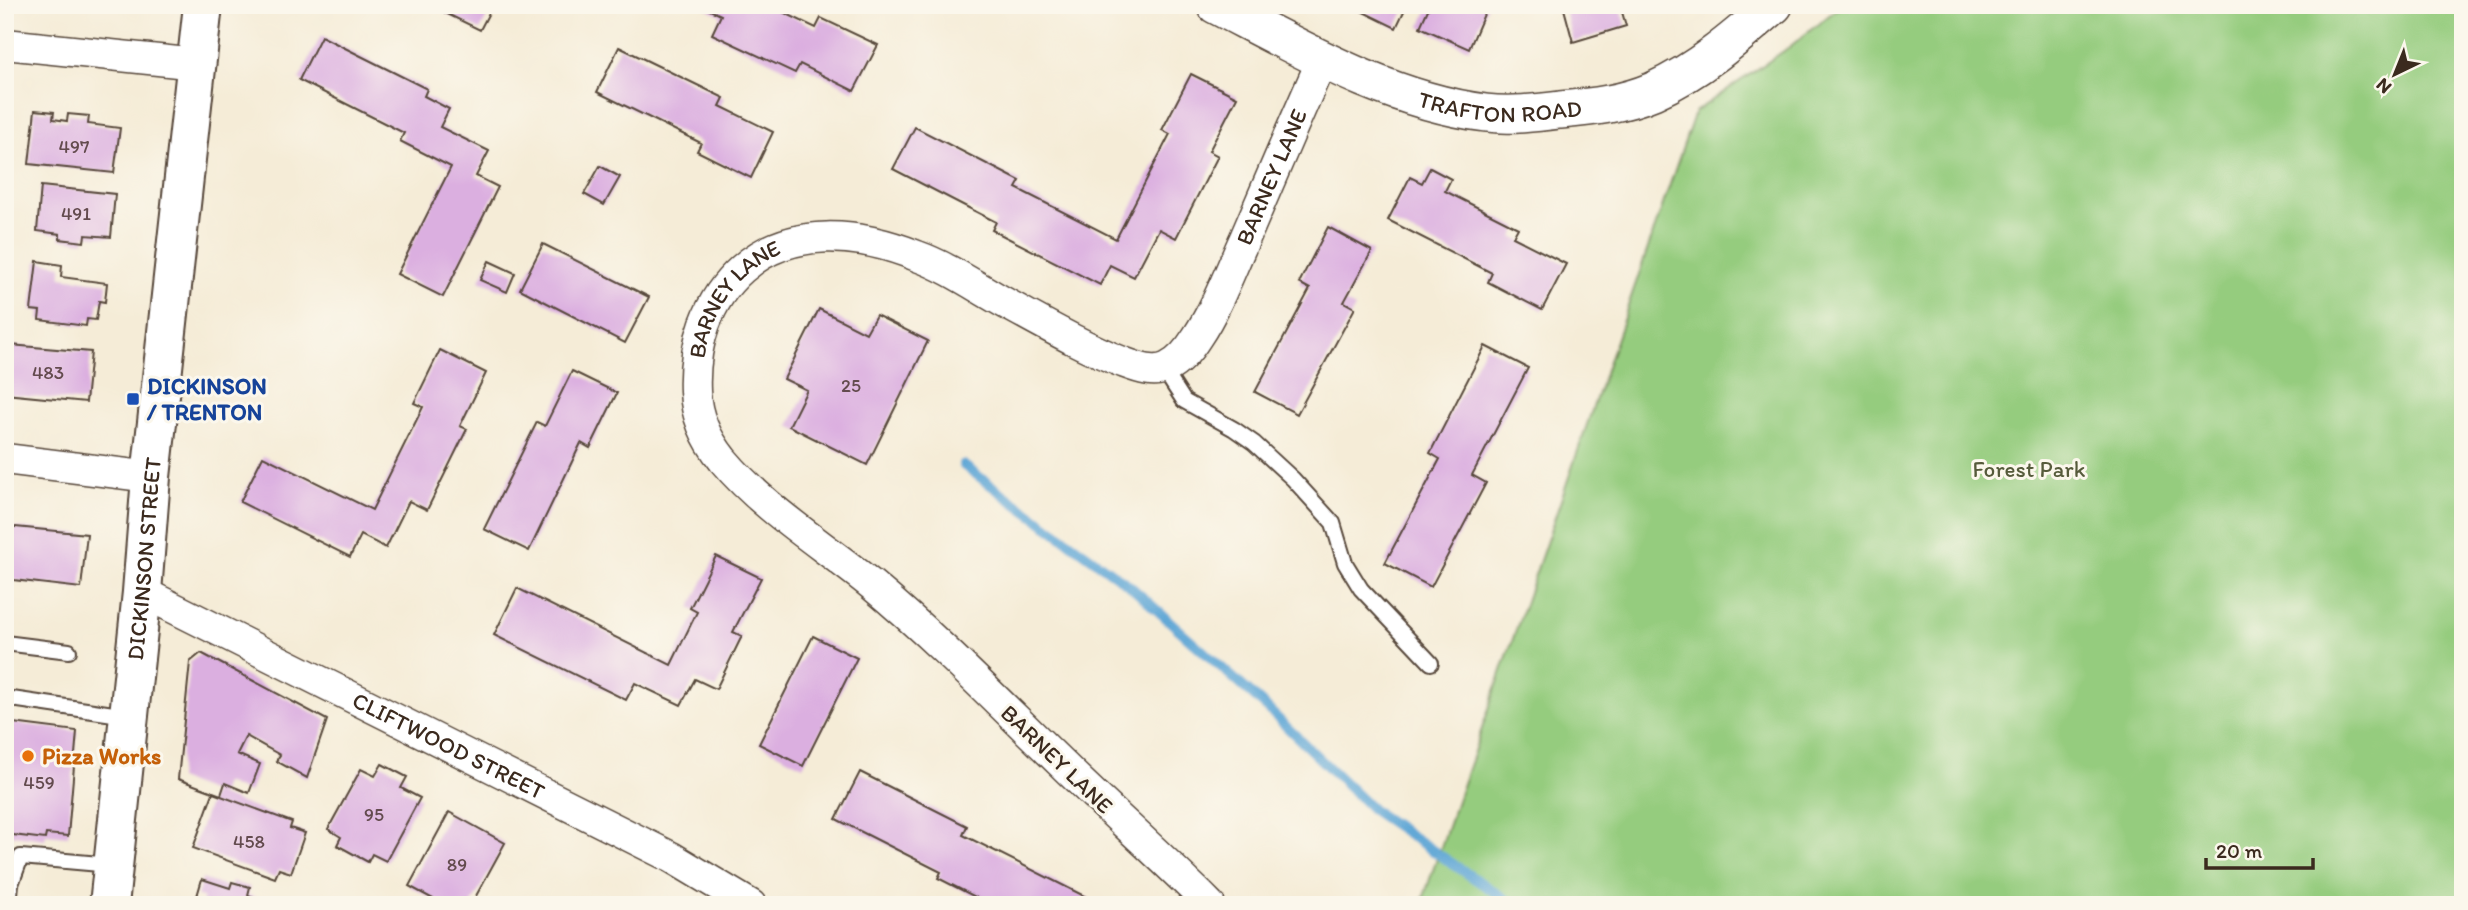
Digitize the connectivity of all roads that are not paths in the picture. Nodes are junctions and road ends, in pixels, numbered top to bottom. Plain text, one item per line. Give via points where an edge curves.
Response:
1 (203, 5) edge
2 (1216, 5) edge
3 (1774, 5) edge
4 (5, 44) edge
5 (1322, 60) junction
6 (197, 64) junction
7 (1164, 370) junction
8 (5, 459) edge
9 (151, 477) junction
10 (142, 592) junction
11 (5, 643) edge
12 (69, 650) dead end
13 (1431, 663) dead end
14 (5, 698) edge
15 (129, 716) junction
16 (5, 856) edge
17 (21, 857) junction
18 (113, 865) junction
19 (9, 905) edge
20 (108, 905) edge
21 (751, 905) edge
22 (1210, 905) edge

1 - 6 main road, DICKINSON STREET
2 - 5 street, TRAFTON ROAD
3 - 5 street, TRAFTON ROAD via 1681,75 1606,106 1512,114 1462,110
4 - 6 street
5 - 7 street, BARNEY LANE via 1214,307 1189,348
6 - 9 main road, DICKINSON STREET
7 - 13 lane via 1184,401 1254,443 1333,523 1345,563 1361,589
7 - 22 street, BARNEY LANE via 1131,365 1080,344 920,257 872,241 825,237 802,239 766,252 723,289 698,346 696,405 707,437 738,477 944,650
8 - 9 street
9 - 10 main road, DICKINSON STREET
10 - 15 main road, DICKINSON STREET
10 - 21 street, CLIFTWOOD STREET via 671,857
11 - 12 lane
14 - 15 lane
15 - 18 main road, DICKINSON STREET
16 - 17 lane
17 - 18 lane
17 - 19 lane
18 - 20 main road, DICKINSON STREET

